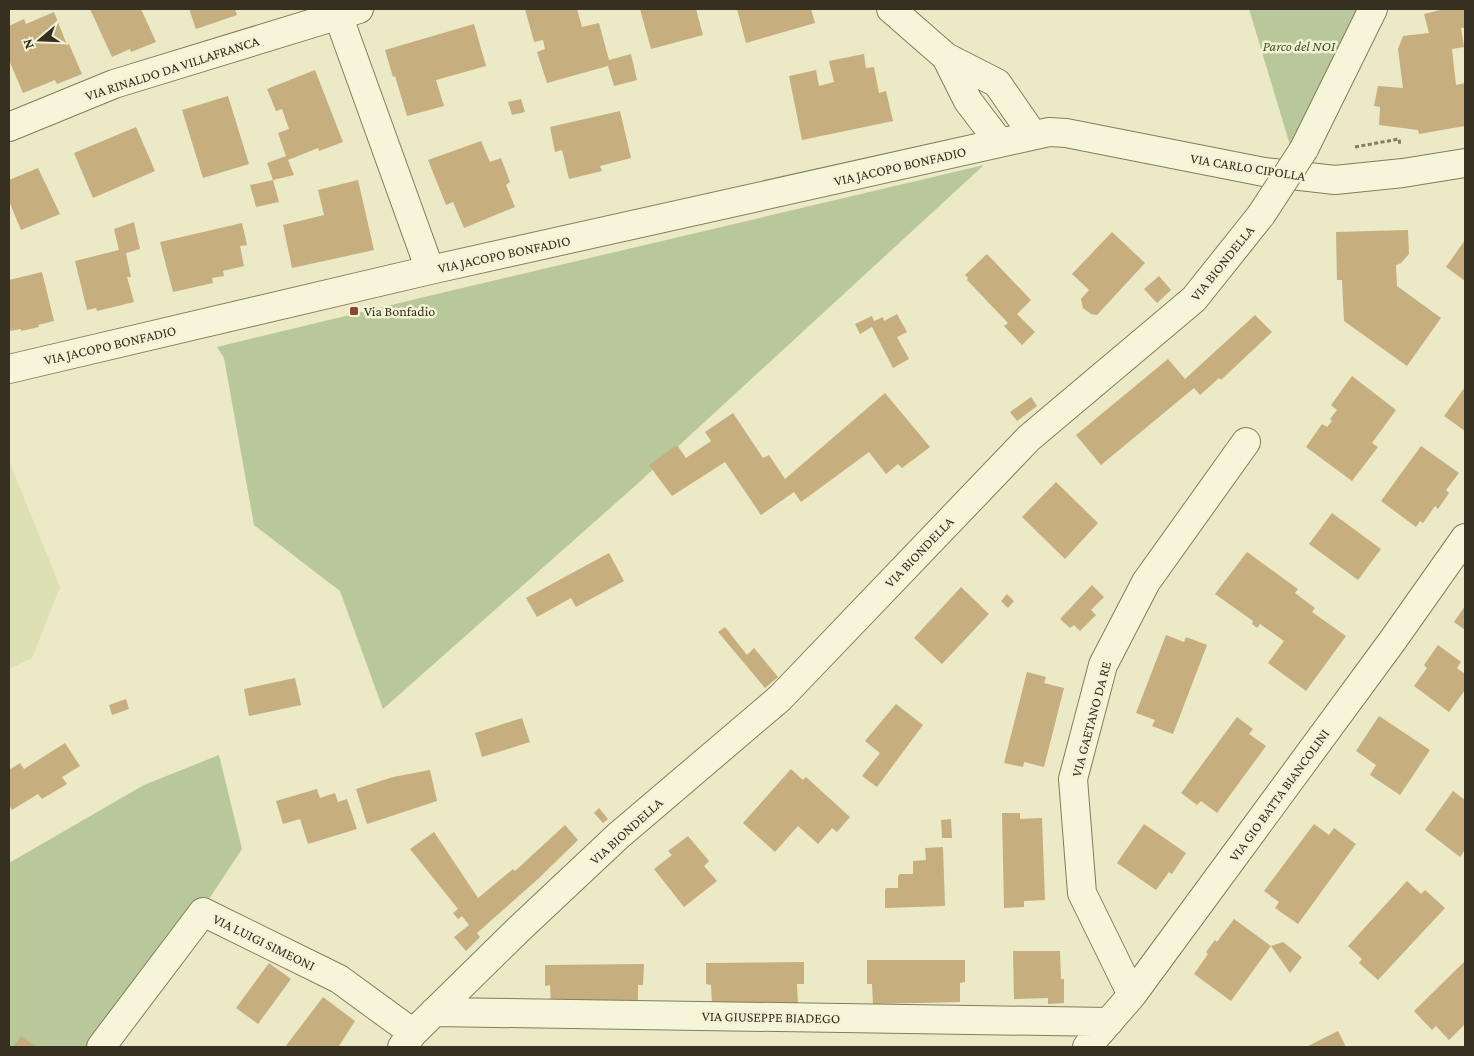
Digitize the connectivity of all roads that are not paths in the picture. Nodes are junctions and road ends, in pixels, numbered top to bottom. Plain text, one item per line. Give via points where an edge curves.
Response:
1 (891, 9) edge
2 (1373, 9) edge
3 (348, 12) edge
4 (946, 57) junction
5 (9, 127) edge
6 (1033, 135) junction
7 (1000, 143) junction
8 (1465, 163) edge
9 (430, 270) junction
10 (9, 369) edge
11 (1246, 442) dead end
12 (1465, 538) edge
13 (1132, 995) junction
14 (434, 1012) junction
15 (1109, 1022) junction
16 (408, 1040) edge
17 (102, 1047) edge
18 (1087, 1047) edge

1 - 4 street
2 - 14 street, VIA BIONDELLA, bridge via 1304,149 1261,215 1194,299 1029,438 780,698 618,836
3 - 5 street, VIA RINALDO DA VILLAFRANCA via 114,84
3 - 9 street, VIA RINALDO DA VILLAFRANCA
4 - 6 street via 997,83
4 - 7 street via 968,101
6 - 7 street, VIA CARLO CIPOLLA
6 - 8 street, VIA CARLO CIPOLLA via 1066,133 1264,172 1335,180
7 - 9 street, VIA JACOPO BONFADIO
9 - 10 street, VIA JACOPO BONFADIO
11 - 13 street, VIA GAETANO DA RE via 1146,582 1107,657 1073,779 1082,893
12 - 13 street, VIA GIO BATTA BIANCOLINI
13 - 15 street, VIA GIO BATTA BIANCOLINI
14 - 15 street, VIA GIUSEPPE BIADEGO
14 - 16 street, VIA BIONDELLA
15 - 18 street, VIA GIO BATTA BIANCOLINI
16 - 17 street, VIA LUIGI SIMEONI via 339,979 203,912

